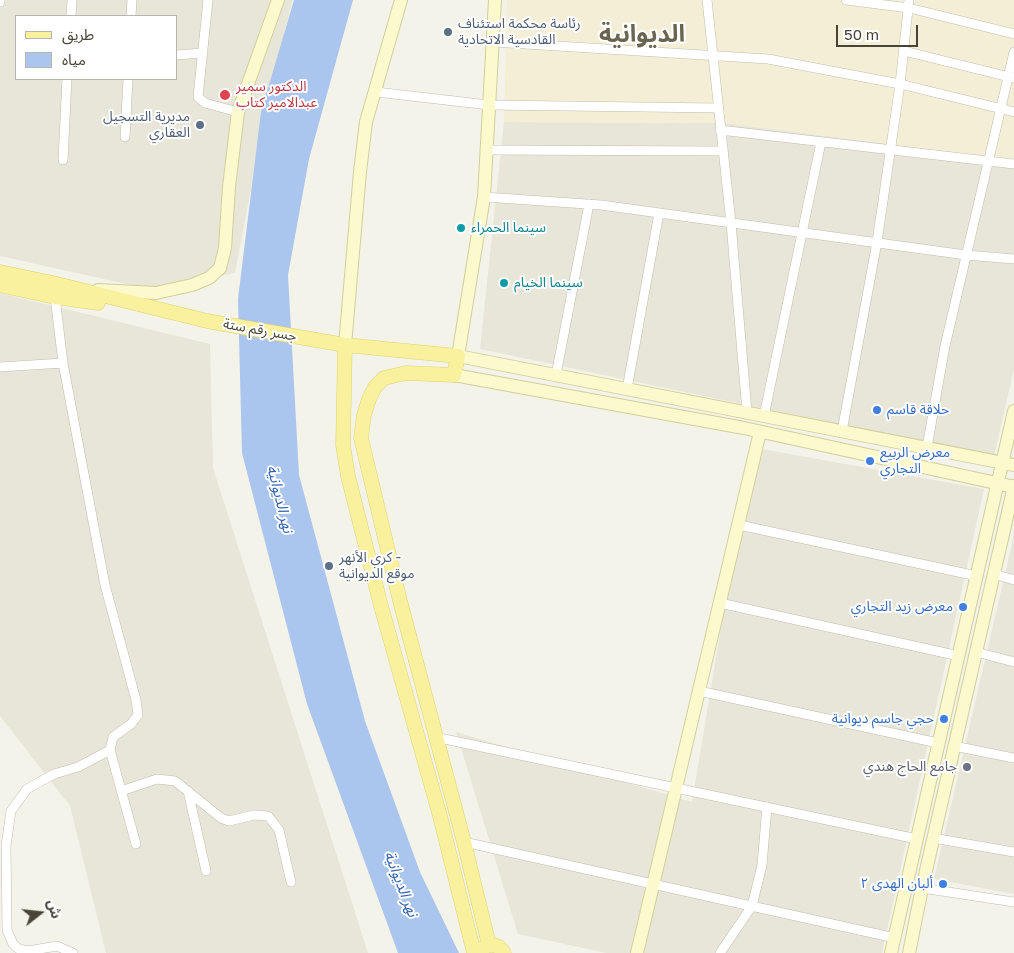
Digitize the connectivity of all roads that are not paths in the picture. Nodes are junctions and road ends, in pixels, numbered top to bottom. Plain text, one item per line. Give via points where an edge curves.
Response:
1 (72, 0) edge
2 (132, 0) edge
3 (208, 0) edge
4 (278, 0) edge
5 (401, 0) edge
6 (495, 0) edge
7 (707, 0) edge
8 (846, 0) edge
9 (909, 4) edge
10 (71, 15) edge
11 (131, 15) edge
12 (1014, 34) edge
13 (493, 42) junction
14 (904, 51) junction
15 (1014, 52) edge
16 (202, 53) junction
17 (712, 54) junction
18 (178, 55) edge
19 (1011, 78) edge
20 (67, 80) edge
21 (128, 80) edge
22 (900, 84) junction
23 (376, 92) junction
24 (489, 105) junction
25 (718, 108) junction
26 (1001, 109) junction
27 (238, 112) junction
28 (1014, 112) edge
29 (720, 130) junction
30 (125, 137) dead end
31 (821, 142) junction
32 (890, 148) junction
33 (486, 150) junction
34 (722, 151) junction
35 (63, 160) dead end
36 (990, 160) junction
37 (1014, 164) edge
38 (484, 197) junction
39 (589, 204) junction
40 (659, 213) junction
41 (730, 222) junction
42 (801, 232) junction
43 (877, 242) junction
44 (966, 255) junction
45 (1014, 259) edge
46 (0, 272) edge
47 (0, 285) edge
48 (71, 288) junction
49 (55, 297) junction
50 (159, 310) junction
51 (345, 345) junction
52 (458, 356) junction
53 (64, 363) junction
54 (0, 367) edge
55 (454, 375) junction
56 (556, 375) junction
57 (627, 389) junction
58 (1014, 411) edge
59 (747, 412) junction
60 (764, 416) junction
61 (842, 431) junction
62 (760, 432) junction
63 (927, 447) junction
64 (1009, 463) edge
65 (999, 484) junction
66 (1014, 487) edge
67 (739, 525) junction
68 (994, 574) junction
69 (977, 576) junction
70 (1014, 580) edge
71 (400, 601) junction
72 (720, 603) junction
73 (381, 606) junction
74 (976, 652) junction
75 (958, 656) junction
76 (1014, 662) edge
77 (699, 692) junction
78 (435, 737) junction
79 (938, 743) junction
80 (954, 746) junction
81 (110, 750) junction
82 (1014, 758) edge
83 (677, 787) junction
84 (121, 791) junction
85 (188, 791) junction
86 (766, 807) junction
87 (456, 814) junction
88 (440, 816) junction
89 (934, 838) junction
90 (917, 839) junction
91 (464, 842) junction
92 (136, 844) dead end
93 (1014, 852) edge
94 (206, 871) dead end
95 (290, 882) dead end
96 (653, 883) junction
97 (922, 888) junction
98 (1014, 902) edge
99 (752, 906) junction
100 (894, 938) junction
101 (480, 950) edge
102 (508, 952) edge
103 (73, 953) edge
104 (637, 953) edge
105 (720, 953) edge
106 (891, 953) edge
107 (909, 953) edge

1 - 10 street
2 - 11 street
3 - 16 street
4 - 27 main road
5 - 23 main road
6 - 13 main road
7 - 17 street
8 - 9 street
9 - 12 street
9 - 14 street
13 - 17 street
13 - 24 main road
14 - 19 street
14 - 22 street
15 - 19 street
16 - 18 street
16 - 27 street via 198,96 205,103
17 - 22 street via 768,59
17 - 25 street
19 - 26 street
20 - 35 street
21 - 30 street
22 - 26 street
22 - 32 street
23 - 24 street
23 - 51 main road via 362,144
24 - 25 street
24 - 33 main road
25 - 29 street
26 - 28 street
26 - 36 street
27 - 48 main road via 224,259 217,272 192,285 156,293
29 - 31 street
29 - 34 street
31 - 32 street
31 - 42 street
32 - 36 street
32 - 43 street
33 - 34 street
33 - 38 main road
34 - 41 street
36 - 37 street
36 - 44 street
38 - 39 street
38 - 52 main road
39 - 40 street
39 - 56 street
40 - 41 street
40 - 57 street
41 - 42 street
41 - 59 street
42 - 43 street
42 - 60 street
43 - 44 street
43 - 61 street
44 - 45 street
44 - 63 street
46 - 48 main road
47 - 49 main road
48 - 50 main road
49 - 50 main road
49 - 53 street
50 - 51 main road, جسر رقم ستة
51 - 52 main road, جسر رقم ستة
51 - 73 main road via 343,445 353,500
52 - 55 main road
52 - 56 main road
53 - 54 street
53 - 81 street via 105,585 138,715 113,737
55 - 62 main road
55 - 71 main road via 406,373 384,378 369,398 364,415 361,438
56 - 57 main road
57 - 59 main road
58 - 64 main road
59 - 60 main road
60 - 61 main road
61 - 63 main road
62 - 65 main road
62 - 67 main road
63 - 64 main road
64 - 65 main road
65 - 66 main road
65 - 69 main road
66 - 68 main road
67 - 69 street
67 - 72 main road
68 - 70 street
68 - 74 main road
69 - 75 main road
71 - 73 main road
71 - 78 main road
72 - 75 street
72 - 77 main road
73 - 88 main road
74 - 76 street
74 - 80 main road
75 - 79 main road
77 - 79 street
77 - 83 main road
78 - 83 street
78 - 87 main road
79 - 90 main road
80 - 82 street
80 - 89 main road
81 - 84 street
81 - 103 street via 27,789 11,810 6,846 7,930 13,944 28,951 56,946
83 - 86 street
83 - 96 main road
84 - 85 street via 157,779 175,781
84 - 92 street
85 - 94 street
85 - 95 street via 229,821 254,815 268,816 278,830
86 - 90 street
86 - 99 street via 762,865
87 - 88 main road
87 - 91 main road
88 - 101 main road
89 - 93 street
89 - 97 main road
90 - 100 main road
91 - 96 street
91 - 101 main road
96 - 99 street
96 - 104 main road
97 - 98 street
97 - 107 main road
99 - 100 street
99 - 105 street
100 - 106 main road
101 - 102 main road via 494,945

